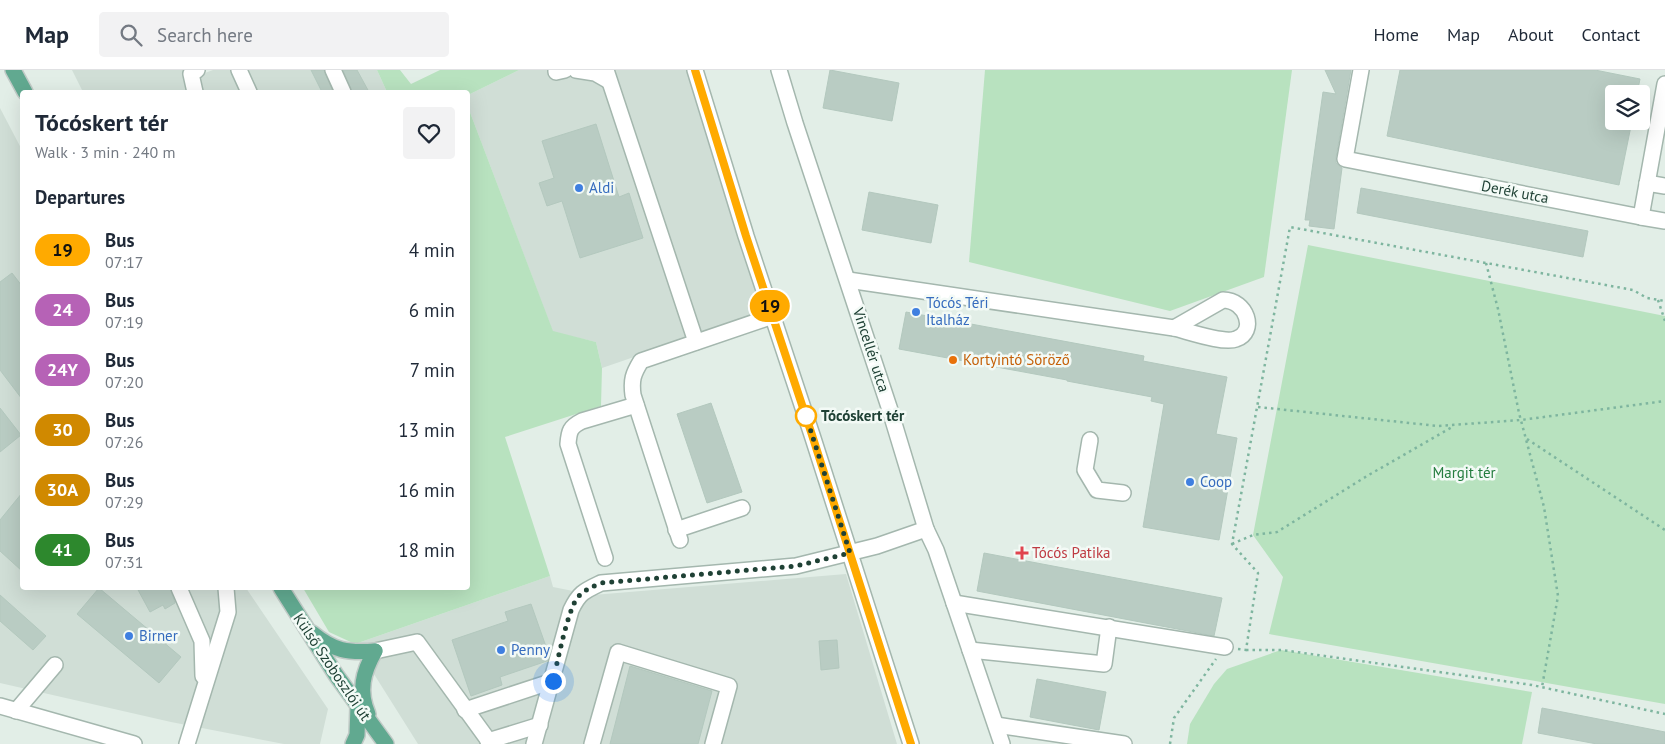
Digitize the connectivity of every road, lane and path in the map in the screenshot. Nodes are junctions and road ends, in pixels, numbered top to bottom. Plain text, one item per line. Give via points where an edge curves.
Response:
1 (13, 70) edge
2 (239, 70) edge
3 (334, 70) edge
4 (556, 70) edge
5 (565, 70) edge
6 (576, 70) edge
7 (695, 70) edge
8 (779, 70) edge
9 (1361, 70) edge
10 (192, 71) edge
11 (607, 75) edge
12 (24, 90) edge
13 (195, 90) edge
14 (248, 90) edge
15 (342, 90) edge
16 (1664, 92) edge
17 (1647, 183) junction
18 (1665, 186) edge
19 (1641, 217) junction
20 (1665, 222) edge
21 (1486, 263) junction
22 (848, 280) junction
23 (1658, 300) junction
24 (1665, 301) edge
25 (773, 316) junction
26 (1665, 321) edge
27 (1174, 328) dead end
28 (696, 342) junction
29 (1665, 401) edge
30 (636, 405) junction
31 (1258, 407) junction
32 (1521, 420) junction
33 (1457, 425) junction
34 (1526, 438) junction
35 (1090, 440) dead end
36 (1123, 493) dead end
37 (742, 508) dead end
38 (926, 529) junction
39 (1665, 530) edge
40 (1232, 544) junction
41 (850, 553) junction
42 (605, 558) dead end
43 (180, 590) edge
44 (226, 590) edge
45 (282, 590) edge
46 (954, 603) junction
47 (305, 627) junction
48 (1109, 628) junction
49 (1225, 647) junction
50 (970, 650) junction
51 (1246, 650) junction
52 (375, 651) junction
53 (55, 665) dead end
54 (553, 681) junction
55 (1542, 687) junction
56 (200, 698) junction
57 (0, 706) edge
58 (358, 706) junction
59 (465, 710) junction
60 (16, 711) junction
61 (1665, 714) edge
62 (540, 725) junction
63 (996, 725) junction
64 (375, 729) junction
65 (86, 738) edge
66 (490, 742) edge
67 (134, 744) edge
68 (187, 744) edge
69 (353, 744) edge
70 (386, 744) edge
71 (534, 744) edge
72 (592, 744) edge
73 (713, 744) edge
74 (911, 744) edge
75 (1002, 744) edge
76 (1124, 744) edge
77 (1170, 744) edge

1 - 12 main road
2 - 14 street
3 - 15 street
4 - 5 street
6 - 11 street
7 - 25 street
8 - 22 street, Vincellér utca
9 - 19 street, Derék utca via 1345,159
10 - 13 street
11 - 28 street
16 - 17 street
17 - 18 street
17 - 19 street
19 - 20 street
21 - 23 path via 1633,290
21 - 31 path via 1290,227
21 - 32 path
22 - 27 street
22 - 38 street, Vincellér utca
23 - 24 path
23 - 26 path
25 - 28 street
25 - 41 street
28 - 30 street via 641,361 633,374
29 - 32 path
30 - 37 street via 678,535
30 - 42 street via 582,421 569,432 568,444
31 - 33 path via 1438,426
31 - 40 path
32 - 33 path
32 - 34 path
33 - 40 path via 1277,532
34 - 39 path
34 - 55 path via 1544,507 1558,596
35 - 36 street via 1085,470 1096,490
38 - 41 street
38 - 46 street, Vincellér utca
40 - 51 path via 1258,573
41 - 54 street via 796,566 601,583 576,598
41 - 74 street
43 - 56 street via 202,641
44 - 56 street via 228,612
45 - 47 main road, Külső Szoboszlói út
46 - 48 street
46 - 50 street, Vincellér utca
47 - 52 main road via 342,651
47 - 58 main road, Külső Szoboszlói út
48 - 49 street
48 - 50 street via 1104,664
49 - 51 path
49 - 77 path via 1174,718
50 - 63 street, Vincellér utca
51 - 55 path via 1282,650
52 - 59 street via 417,642
52 - 64 main road via 364,673 363,690 364,704
53 - 60 street
54 - 59 street
54 - 62 street
55 - 61 path
56 - 68 street
57 - 60 street
58 - 64 main road, Külső Szoboszlói út
58 - 69 main road via 357,735
59 - 66 street
60 - 65 street
62 - 66 street
62 - 71 street
63 - 75 street, Vincellér utca
63 - 76 street
64 - 70 main road, Külső Szoboszlói út
65 - 67 street
72 - 73 street via 618,652 729,686

